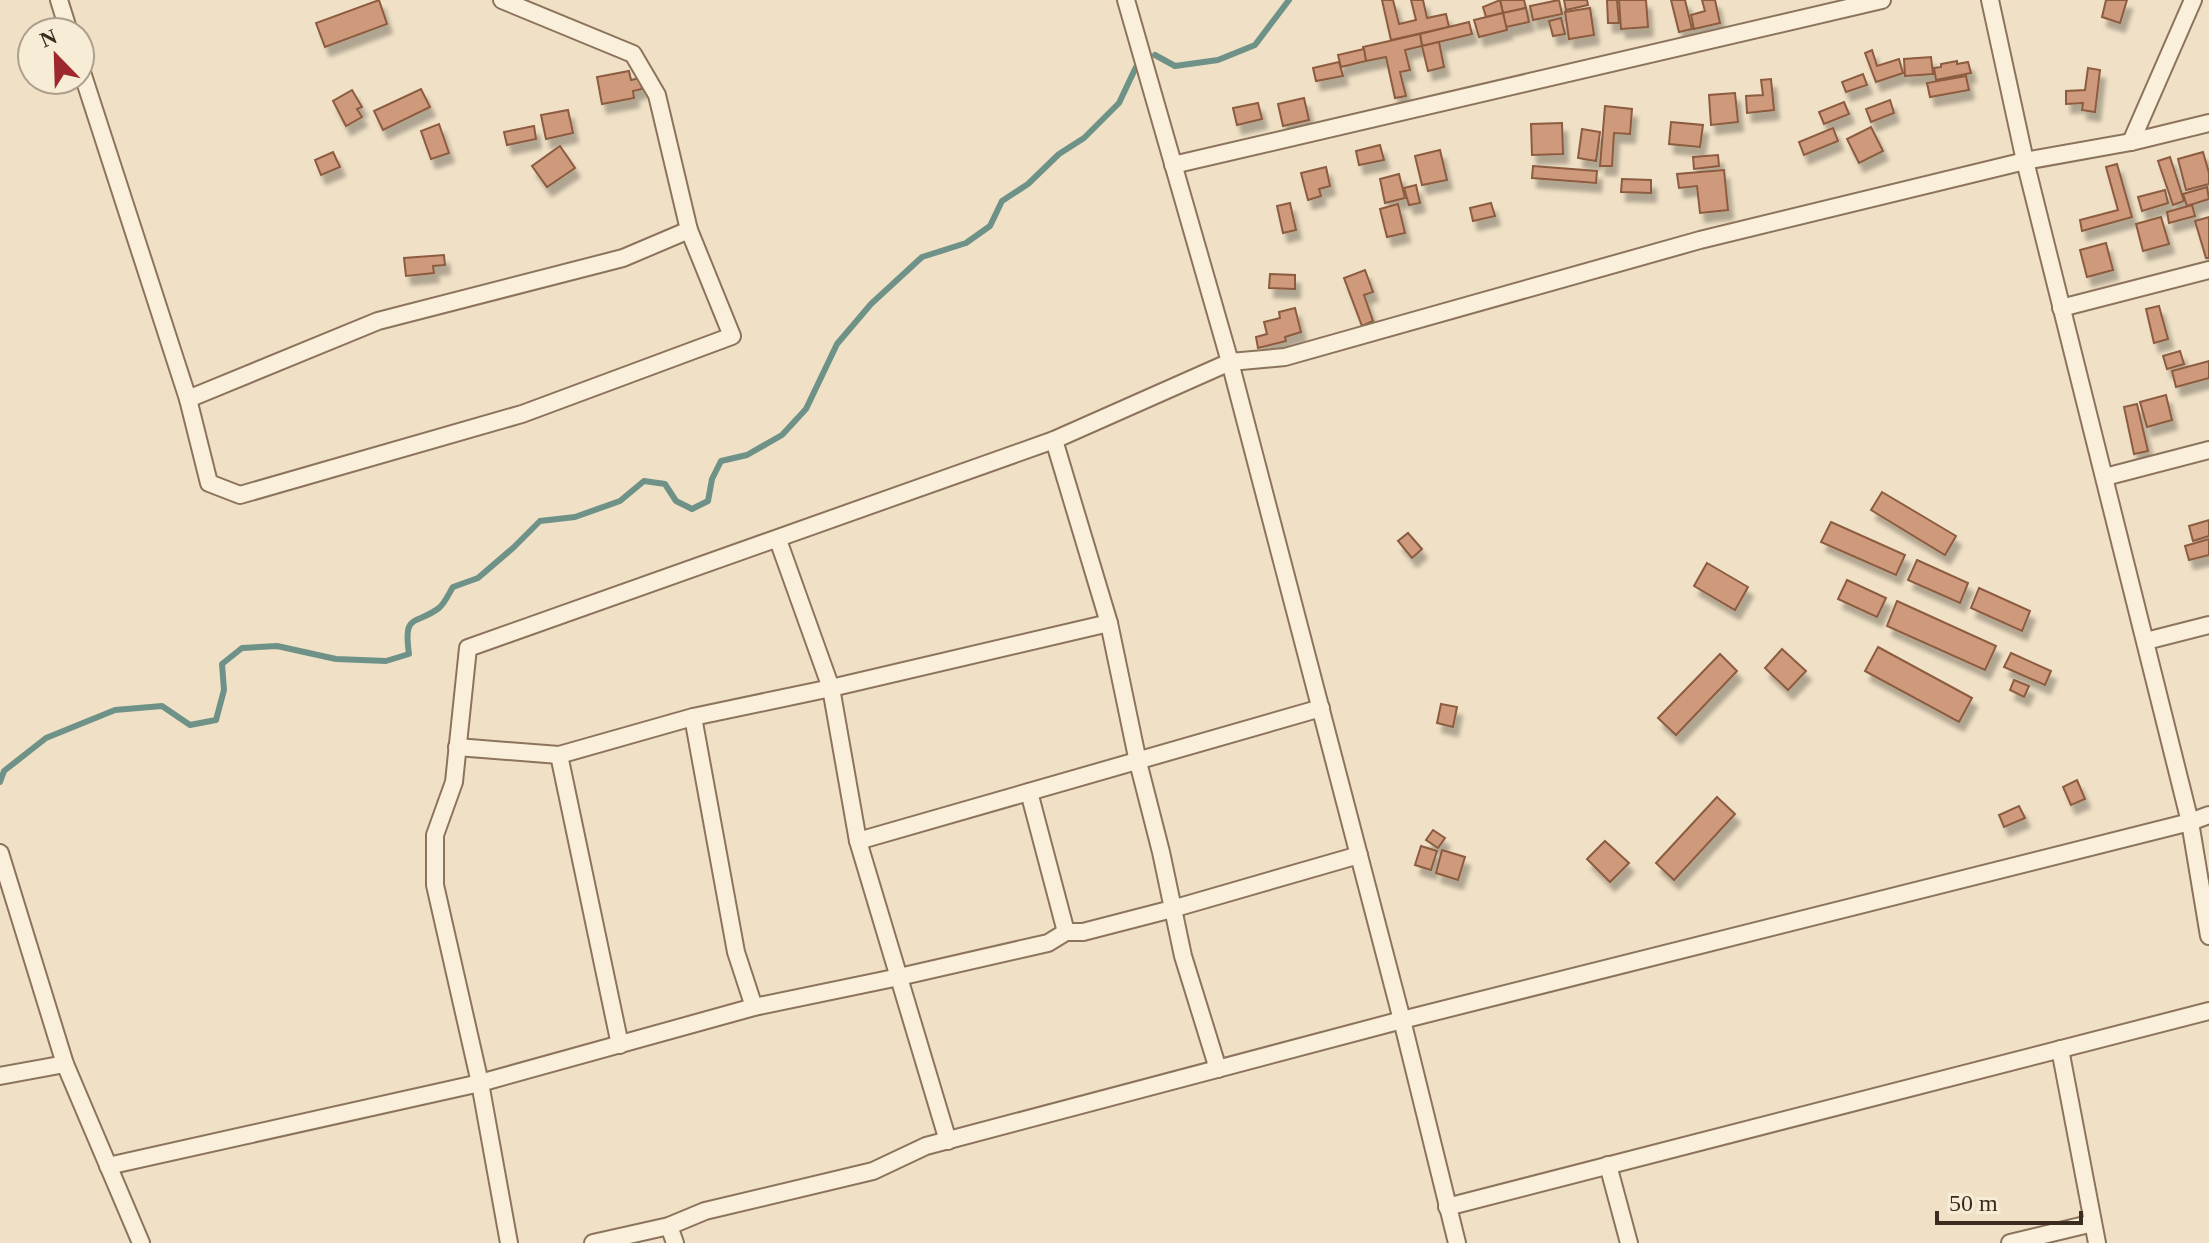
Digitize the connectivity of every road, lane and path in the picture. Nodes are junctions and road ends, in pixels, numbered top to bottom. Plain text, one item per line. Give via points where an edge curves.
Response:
1 (502, 0) edge
2 (1126, 0) edge
3 (1882, 0) edge
4 (1990, 0) edge
5 (2193, 0) edge
6 (1813, 8) edge
7 (90, 96) edge
8 (2209, 123) edge
9 (2131, 142) junction
10 (2025, 161) junction
11 (1173, 165) junction
12 (689, 230) junction
13 (2209, 270) edge
14 (2061, 308) junction
15 (1230, 362) junction
16 (188, 399) junction
17 (1054, 440) junction
18 (2209, 450) edge
19 (2105, 477) junction
20 (778, 540) junction
21 (1109, 623) junction
22 (2209, 625) edge
23 (2146, 641) junction
24 (831, 688) junction
25 (1321, 708) junction
26 (693, 717) junction
27 (457, 747) junction
28 (559, 755) junction
29 (1138, 762) junction
30 (1029, 792) junction
31 (2209, 815) edge
32 (2190, 822) junction
33 (2209, 823) edge
34 (858, 841) junction
35 (0, 853) edge
36 (1359, 855) junction
37 (1172, 909) junction
38 (1066, 932) junction
39 (2209, 936) edge
40 (899, 977) junction
41 (754, 1007) junction
42 (2209, 1011) edge
43 (1402, 1020) junction
44 (620, 1045) junction
45 (2060, 1049) junction
46 (65, 1064) junction
47 (1218, 1069) junction
48 (0, 1076) edge
49 (480, 1083) junction
50 (948, 1141) junction
51 (1608, 1165) junction
52 (108, 1166) junction
53 (1447, 1207) junction
54 (2093, 1223) junction
55 (669, 1226) junction
56 (141, 1243) edge
57 (509, 1243) edge
58 (593, 1243) edge
59 (675, 1243) edge
60 (1457, 1243) edge
61 (1629, 1243) edge
62 (2010, 1243) edge
63 (2097, 1243) edge

1 - 12 street via 633,54 657,95
2 - 11 street
3 - 6 street
4 - 10 street
5 - 9 street
6 - 11 street
7 - 16 street
8 - 9 street
9 - 10 street
10 - 14 street
10 - 15 street via 1700,240 1285,357
11 - 15 street
12 - 16 street via 623,258 378,321
12 - 16 street via 732,336 522,414 240,495 209,483
13 - 14 street
14 - 19 street
15 - 17 street
15 - 25 street
17 - 20 street
17 - 21 street
18 - 19 street
19 - 23 street
20 - 24 street
20 - 27 street via 468,648
21 - 24 street
21 - 29 street
22 - 23 street
23 - 32 street
24 - 26 street
24 - 34 street
25 - 29 street
25 - 36 street
26 - 28 street
26 - 41 street via 736,952
27 - 28 street
27 - 49 street via 454,782 435,835 435,885
28 - 44 street
29 - 30 street
29 - 37 street
30 - 34 street
30 - 38 street
31 - 32 street
32 - 33 street
32 - 39 street
32 - 43 street
34 - 40 street
35 - 46 street
36 - 37 street
36 - 43 street
37 - 38 street
37 - 47 street
38 - 40 street via 1048,943
40 - 41 street
40 - 50 street
41 - 44 street
42 - 45 street
43 - 47 street
43 - 53 street
44 - 49 street
45 - 51 street
45 - 54 street
46 - 48 street
46 - 52 street
47 - 50 street
49 - 52 street
49 - 57 street
50 - 55 street via 873,1171 705,1211
51 - 53 street
51 - 61 street
52 - 56 street
53 - 60 street
54 - 62 street
54 - 63 street
55 - 58 street
55 - 59 street

